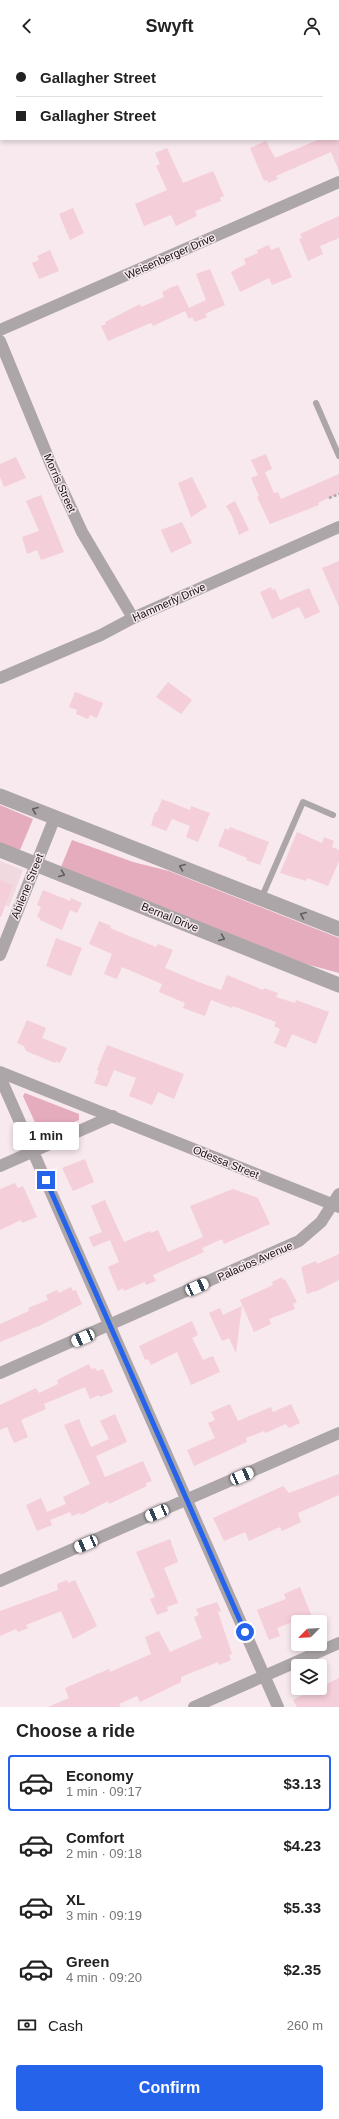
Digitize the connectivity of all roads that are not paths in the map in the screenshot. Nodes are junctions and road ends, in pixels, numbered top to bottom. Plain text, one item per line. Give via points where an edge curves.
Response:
1 (339, 182) edge
2 (0, 330) edge
3 (0, 341) edge
4 (316, 403) dead end
5 (339, 456) edge
6 (339, 527) edge
7 (133, 618) junction
8 (0, 678) edge
9 (0, 796) edge
10 (333, 816) dead end
11 (55, 817) junction
12 (0, 850) edge
13 (36, 863) junction
14 (261, 899) junction
15 (339, 929) edge
16 (0, 955) edge
17 (339, 985) edge
18 (0, 1072) edge
19 (0, 1077) edge
20 (113, 1116) junction
21 (34, 1151) junction
22 (0, 1166) edge
23 (339, 1194) edge
24 (336, 1206) edge
25 (110, 1326) junction
26 (0, 1374) edge
27 (339, 1433) edge
28 (186, 1501) junction
29 (0, 1582) edge
30 (339, 1643) edge
31 (264, 1676) junction
32 (194, 1707) edge
33 (278, 1707) edge

1 - 2 street, Weisenberger Drive
3 - 7 street, Morris Street via 82,532
4 - 5 lane
6 - 7 street, Hammerly Drive
7 - 8 street, Hammerly Drive via 101,635
11 -> 9 street
10 - 14 lane via 303,802
11 - 13 street, Abilene Street
14 -> 11 street
12 - 13 street, Bernal Drive
13 - 16 street, Abilene Street
13 -> 17 street, Bernal Drive
15 -> 14 street
18 - 20 street, Odessa Street
19 - 21 street
20 - 21 street
20 - 24 street, Odessa Street
21 - 22 street
21 - 25 street
23 - 24 street, Palacios Avenue
24 - 25 street, Palacios Avenue via 312,1232 299,1241
25 - 26 street, Palacios Avenue
25 - 28 street
27 - 28 street
28 - 29 street
28 - 31 street
30 - 31 street
31 - 32 street
31 - 33 street

